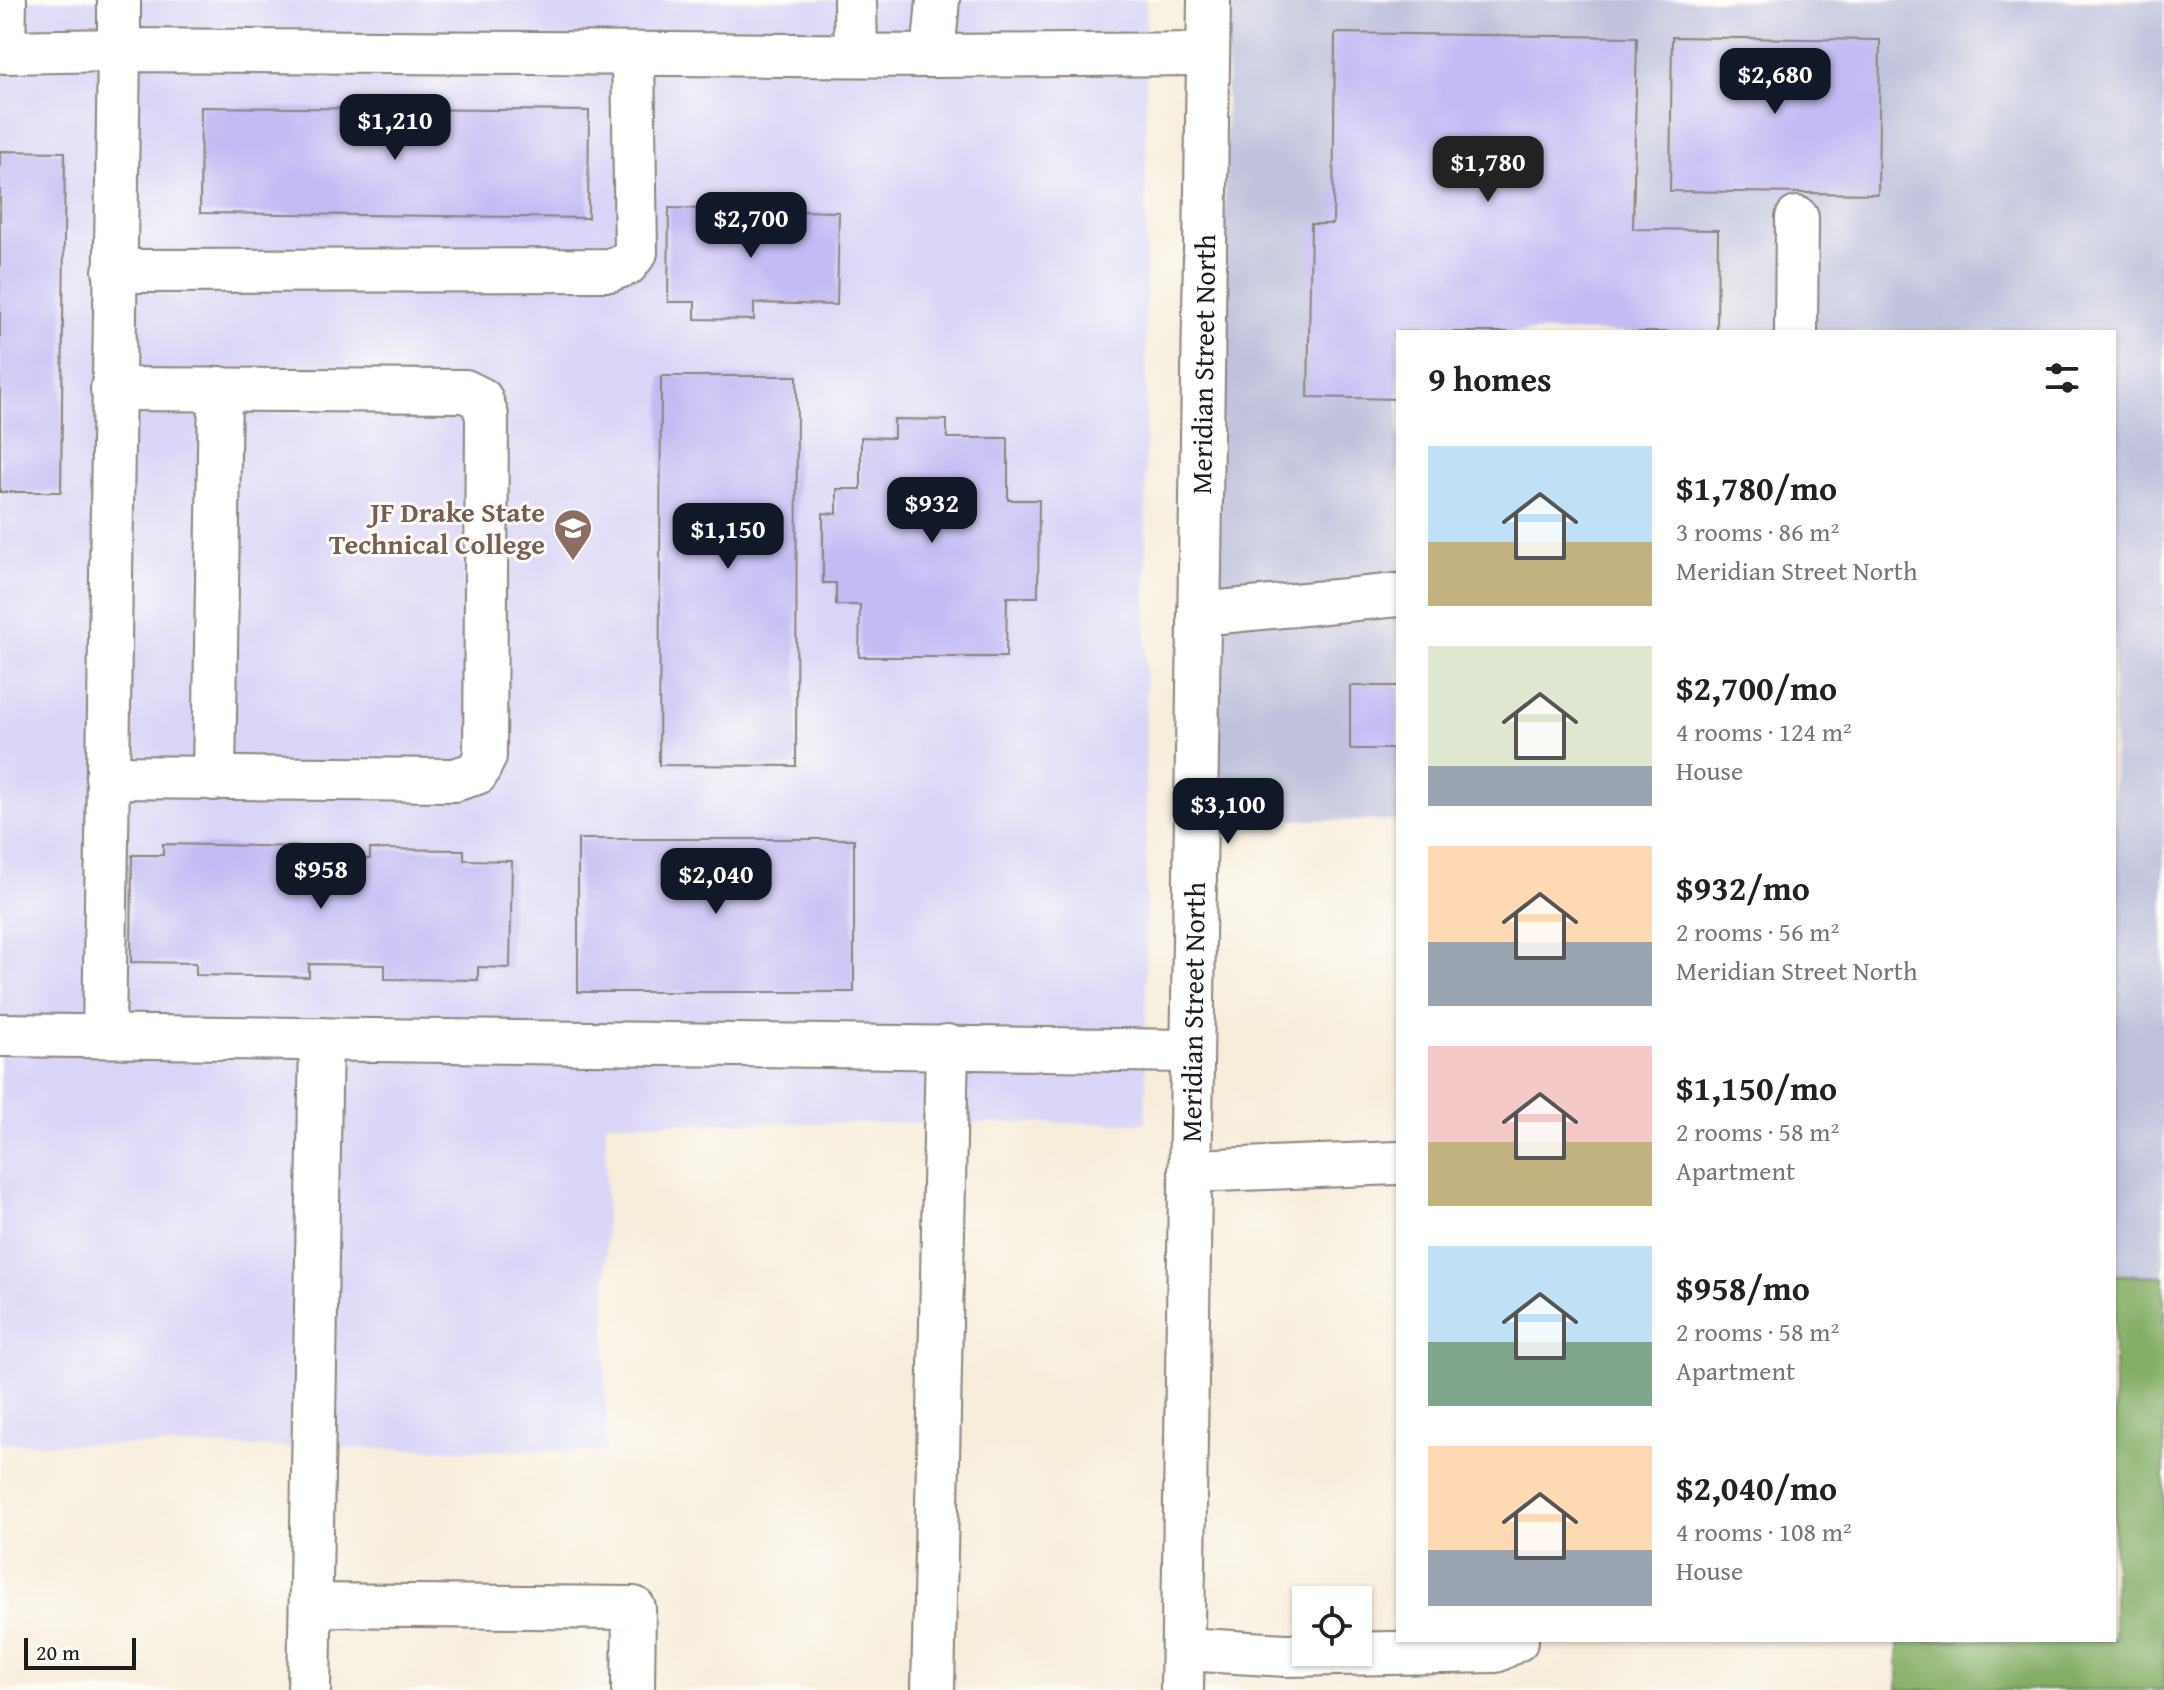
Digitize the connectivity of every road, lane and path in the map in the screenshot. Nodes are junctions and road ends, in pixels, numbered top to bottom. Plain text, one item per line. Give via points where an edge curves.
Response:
1 (5, 0) edge
2 (119, 0) edge
3 (855, 0) edge
4 (938, 0) edge
5 (1209, 0) edge
6 (119, 50) junction
7 (633, 54) junction
8 (1208, 54) junction
9 (856, 55) junction
10 (933, 56) junction
11 (1797, 218) dead end
12 (114, 271) junction
13 (1796, 330) edge
14 (220, 388) junction
15 (112, 389) junction
16 (1396, 595) edge
17 (1199, 614) junction
18 (107, 777) junction
19 (214, 779) junction
20 (0, 1035) edge
21 (104, 1036) junction
22 (321, 1039) junction
23 (947, 1046) junction
24 (1191, 1051) junction
25 (1396, 1163) edge
26 (1190, 1171) junction
27 (311, 1605) junction
28 (1513, 1642) edge
29 (1183, 1649) junction
30 (309, 1690) edge
31 (633, 1690) edge
32 (933, 1690) edge
33 (1182, 1690) edge

1 - 6 street via 4,52
2 - 6 street
3 - 9 street
4 - 10 street
5 - 8 street, Meridian Street North
6 - 7 street
6 - 12 street
7 - 9 street
7 - 12 street via 636,252 627,264 610,270
8 - 10 street
8 - 17 street, Meridian Street North
9 - 10 street
11 - 13 street
12 - 15 street
14 - 15 street
14 - 19 street
14 - 19 street via 465,391 481,399 487,416 485,756 477,773 454,780
15 - 18 street
16 - 17 street
17 - 24 street, Meridian Street North
18 - 19 street
18 - 21 street
20 - 21 street
21 - 22 street
22 - 23 street
22 - 27 street
23 - 24 street
23 - 32 street
24 - 26 street, Meridian Street North
25 - 26 street
26 - 29 street, Meridian Street North
27 - 30 street
27 - 31 street via 634,1608
28 - 29 street via 1496,1651 1286,1655
29 - 33 street, Meridian Street North

